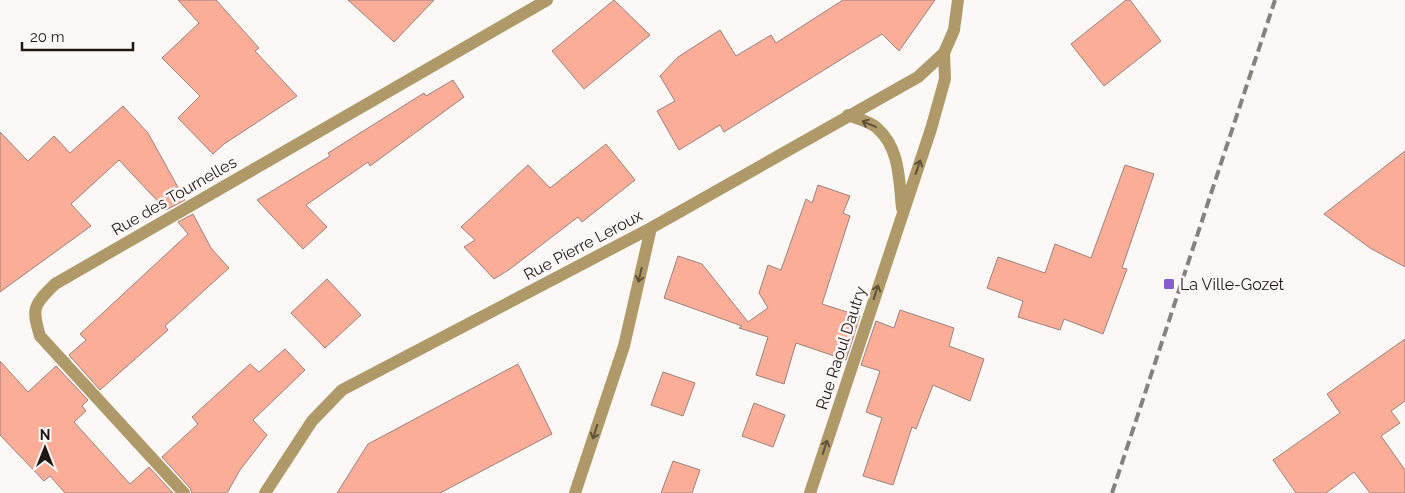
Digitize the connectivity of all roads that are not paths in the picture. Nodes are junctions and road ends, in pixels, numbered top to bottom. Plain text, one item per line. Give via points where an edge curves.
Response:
1 (546, 0) edge
2 (958, 0) edge
3 (944, 53) junction
4 (848, 115) junction
5 (902, 213) junction
6 (651, 228) junction
7 (184, 493) edge
8 (265, 493) edge
9 (575, 493) edge
10 (810, 493) edge

1 - 7 street, Rue des Tournelles via 55,284 36,302 34,318 40,336
2 - 3 street via 954,30
3 - 4 street, Rue Pierre Leroux via 918,77
5 -> 3 street, Rue Raoul Dautry via 931,129 944,79
5 -> 4 street via 898,165 892,146 876,126
4 - 6 street, Rue Pierre Leroux
10 -> 5 street, Rue Raoul Dautry
6 - 8 street, Rue Pierre Leroux via 342,390 312,421
6 -> 9 street via 624,346

